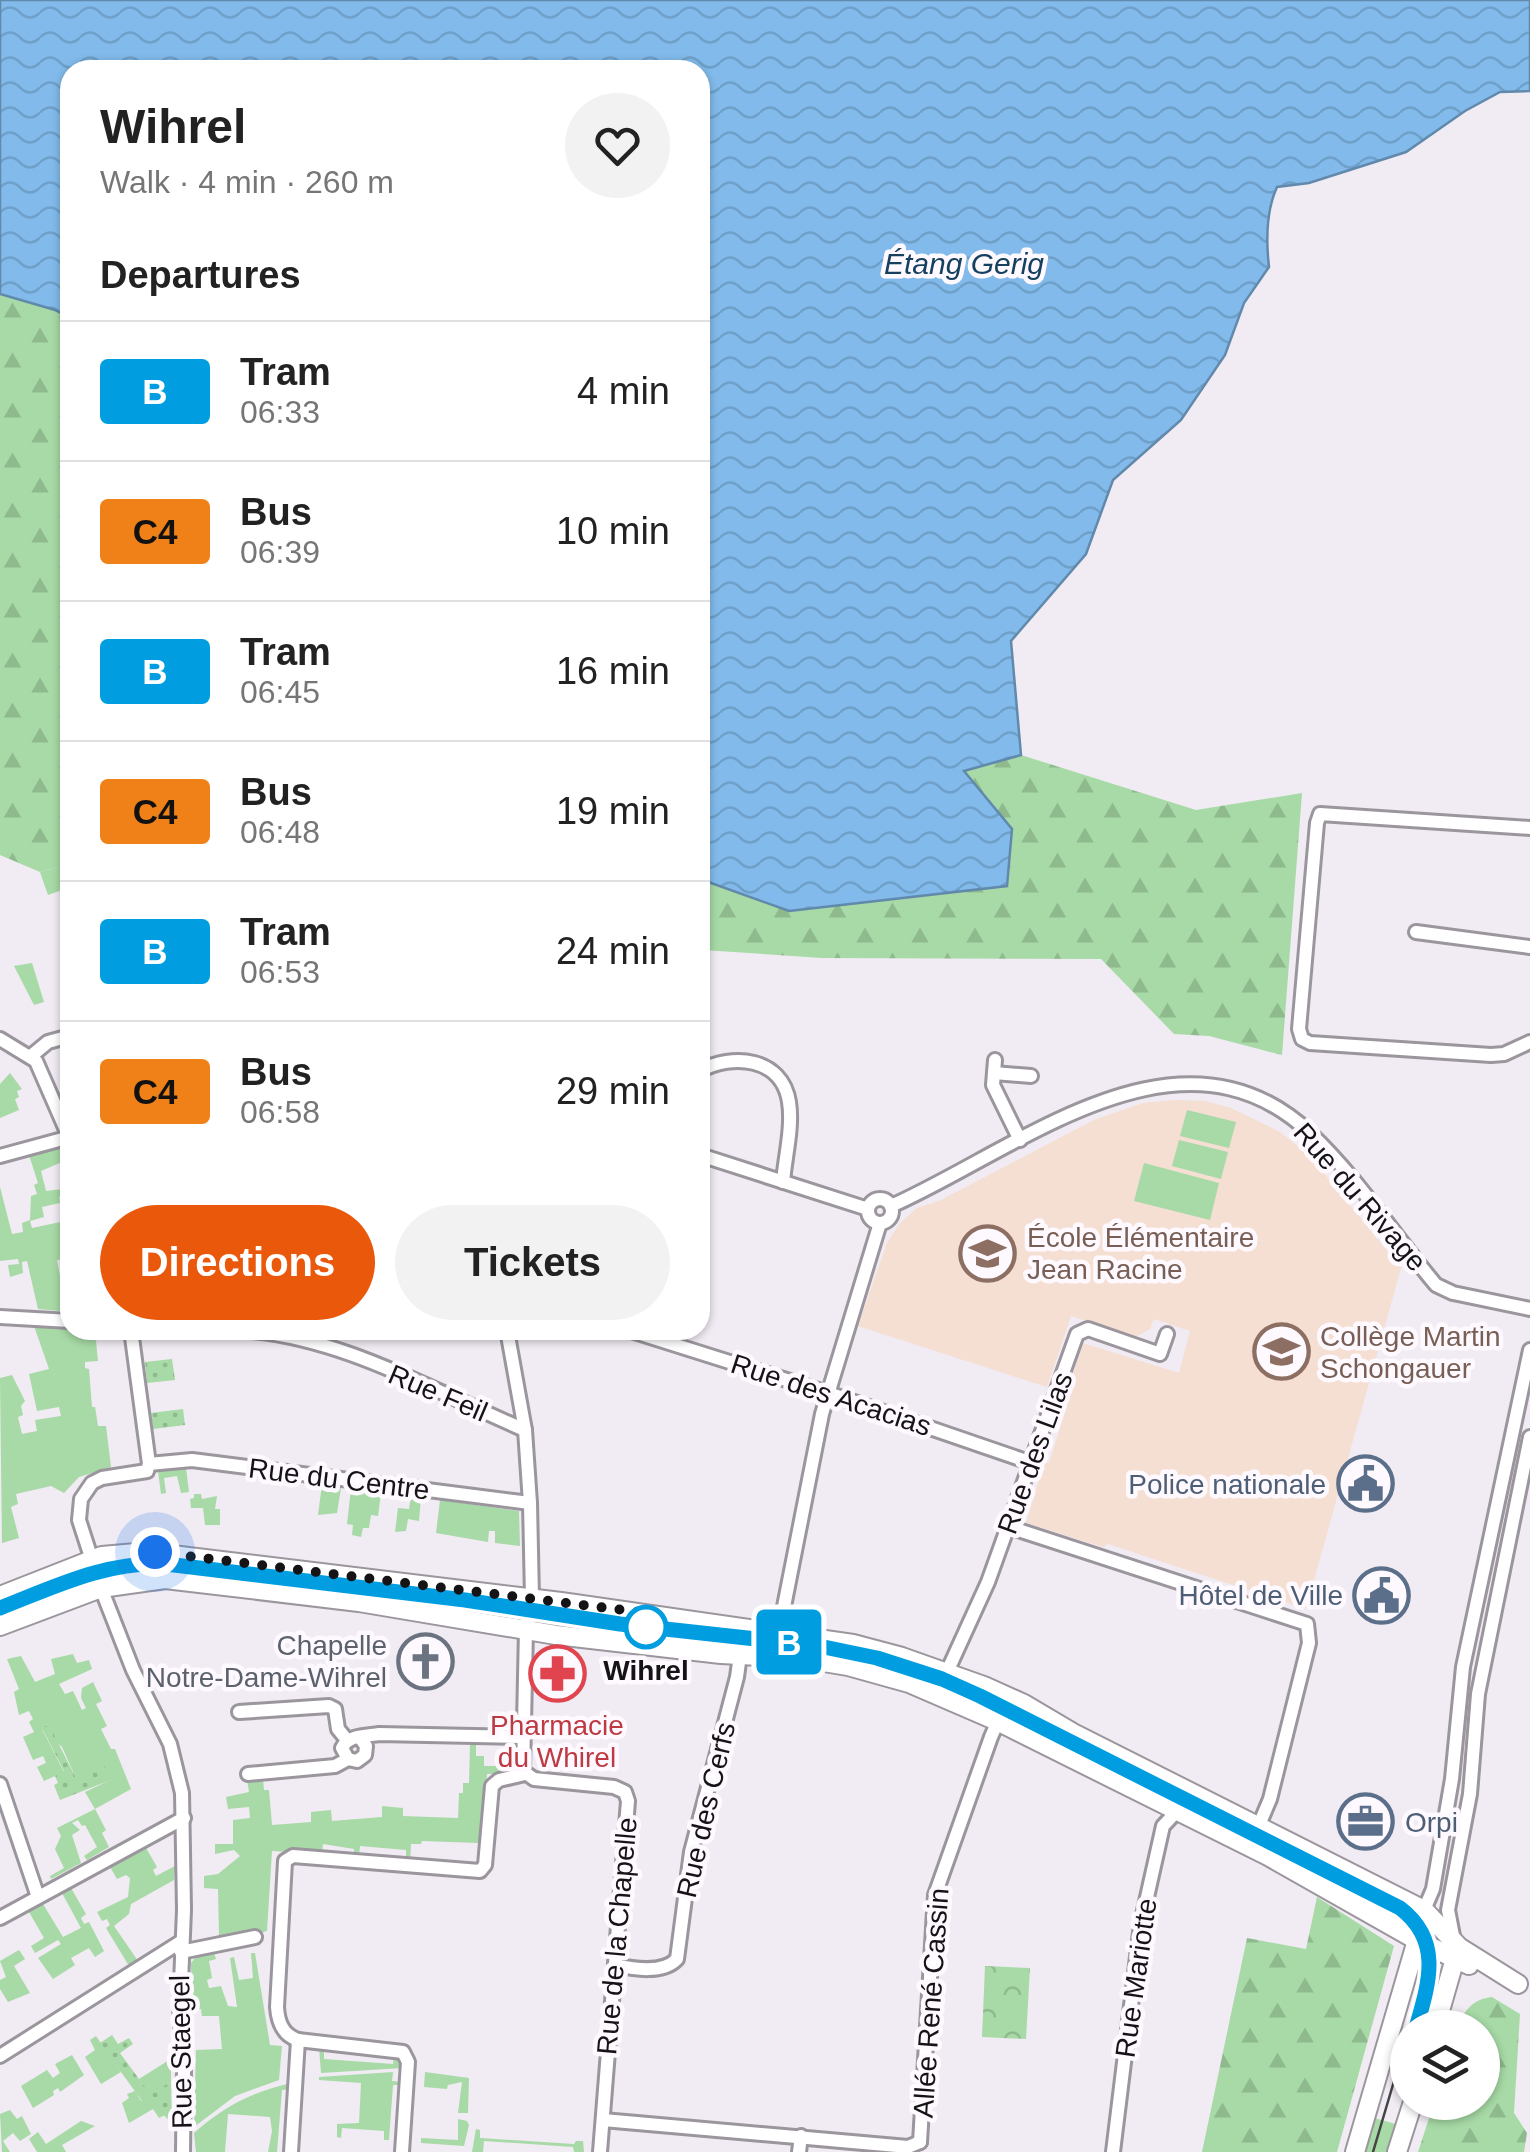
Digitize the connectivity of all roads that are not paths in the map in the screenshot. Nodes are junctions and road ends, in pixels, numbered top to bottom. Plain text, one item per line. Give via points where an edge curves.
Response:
1 (1530, 828) edge
2 (1416, 932) dead end
3 (1530, 947) edge
4 (0, 1039) edge
5 (60, 1039) edge
6 (1530, 1042) edge
7 (30, 1056) junction
8 (710, 1066) edge
9 (1031, 1076) dead end
10 (60, 1114) edge
11 (1020, 1140) junction
12 (60, 1141) edge
13 (0, 1156) edge
14 (710, 1158) edge
15 (783, 1182) junction
16 (891, 1206) junction
17 (868, 1210) junction
18 (880, 1223) junction
19 (1530, 1309) edge
20 (0, 1317) edge
21 (60, 1320) edge
22 (1167, 1334) dead end
23 (132, 1340) edge
24 (301, 1340) edge
25 (508, 1340) edge
26 (660, 1340) edge
27 (1530, 1350) edge
28 (828, 1393) junction
29 (524, 1430) junction
30 (1530, 1437) edge
31 (1032, 1463) junction
32 (149, 1464) junction
33 (1498, 1496) junction
34 (1516, 1503) junction
35 (530, 1504) junction
36 (1009, 1526) junction
37 (91, 1560) junction
38 (100, 1588) junction
39 (0, 1596) edge
40 (532, 1598) junction
41 (0, 1626) edge
42 (526, 1630) junction
43 (779, 1632) junction
44 (740, 1655) junction
45 (1463, 1667) junction
46 (1481, 1670) junction
47 (948, 1672) junction
48 (1009, 1696) junction
49 (239, 1712) dead end
50 (997, 1721) junction
51 (522, 1737) junction
52 (354, 1739) junction
53 (348, 1759) junction
54 (248, 1774) dead end
55 (524, 1774) junction
56 (0, 1784) edge
57 (1178, 1810) junction
58 (184, 1818) junction
59 (6, 1822) edge
60 (1259, 1826) junction
61 (1436, 1866) junction
62 (1394, 1895) junction
63 (38, 1897) junction
64 (0, 1918) edge
65 (1429, 1921) junction
66 (1400, 1930) junction
67 (256, 1937) dead end
68 (182, 1946) junction
69 (1453, 1954) junction
70 (1410, 1961) junction
71 (615, 1966) junction
72 (1479, 1969) junction
73 (1448, 1984) junction
74 (1524, 1987) edge
75 (1440, 2010) edge
76 (298, 2040) junction
77 (0, 2056) edge
78 (603, 2120) junction
79 (1408, 2120) edge
80 (801, 2136) junction
81 (922, 2147) edge
82 (182, 2152) edge
83 (291, 2152) edge
84 (402, 2152) edge
85 (600, 2152) edge
86 (799, 2152) edge
87 (1114, 2152) edge
88 (1354, 2152) edge
89 (1398, 2152) edge

1 - 6 street via 1320,814 1301,1013 1302,1039 1310,1042 1498,1055
2 - 3 street
4 - 7 street
5 - 7 street
7 - 10 street
8 - 15 street via 744,1060 781,1083 790,1108
9 - 11 street via 995,1066 993,1085
11 - 16 street, Rue du Rivage
11 - 19 street, Rue du Rivage via 1096,1101 1150,1086 1207,1084 1249,1096 1308,1131 1436,1286
12 - 13 street
14 - 15 street
15 - 17 street
16 - 17 street via 879,1199
16 - 18 street via 890,1218
17 - 18 street
18 - 28 street
20 - 21 street
22 - 31 street, Rue des Lilas via 1160,1354 1088,1329 1077,1334
23 - 32 street
24 - 29 street, Rue Feil
25 - 29 street
26 - 28 street, Rue des Acacias
27 - 33 street
28 - 31 street, Rue des Acacias
28 - 43 street
29 - 35 street
30 - 34 street
31 - 36 street, Rue des Lilas
32 - 35 street, Rue du Centre via 192,1460
32 - 37 street, Rue du Centre via 147,1472 102,1478 85,1491 78,1520
33 - 34 street
33 - 45 street
34 - 46 street
35 - 40 street
36 - 47 street, Rue des Lilas
36 - 60 street via 1307,1624
37 - 38 street, Rue Staegel
37 - 39 main road
37 - 40 main road via 146,1552
38 - 41 main road
38 - 42 main road via 185,1580
38 - 58 street, Rue Staegel via 170,1744
40 - 42 street
40 - 43 main road
42 - 44 main road
42 - 51 street
43 - 47 main road via 853,1644
44 - 50 main road via 810,1659 881,1674
44 - 71 street, Rue des Cerfs via 691,1852 677,1959 668,1967
45 - 46 street
45 - 61 street via 1456,1756
46 - 65 street via 1470,1794
47 - 48 main road
48 - 50 street, Allée René Cassin
48 - 60 main road
49 - 52 street via 329,1706 338,1729
50 - 57 main road
50 - 81 street, Allée René Cassin via 935,1895
51 - 52 street
51 - 55 street
52 - 53 street via 342,1748
52 - 53 street via 366,1746 365,1755
53 - 54 street
55 - 71 street, Rue de la Chapelle via 625,1792
55 - 76 street via 492,1786 480,1871 286,1858 277,2012 284,2032
56 - 59 street
57 - 66 main road
57 - 87 street, Rue Mariotte via 1163,1826 1156,1849
58 - 63 street
58 - 68 street, Rue Staegel
59 - 63 street
60 - 62 main road
61 - 62 street via 1424,1888
61 - 65 street
62 - 65 main road
63 - 64 street
65 - 66 main road
65 - 69 main road
65 - 69 street via 1449,1928
65 - 70 main road
66 - 70 main road via 1411,1945
67 - 68 street, Rue Staegel
68 - 77 street
68 - 82 street, Rue Staegel
69 - 72 main road
69 - 73 main road
69 - 74 main road
70 - 88 main road
71 - 78 street, Rue de la Chapelle
72 - 73 main road via 1461,1969
72 - 74 main road
73 - 75 main road
76 - 83 street
76 - 84 street via 400,2050 407,2058
78 - 80 street
78 - 85 street, Rue de la Chapelle
79 - 89 main road
80 - 81 street
80 - 86 street

